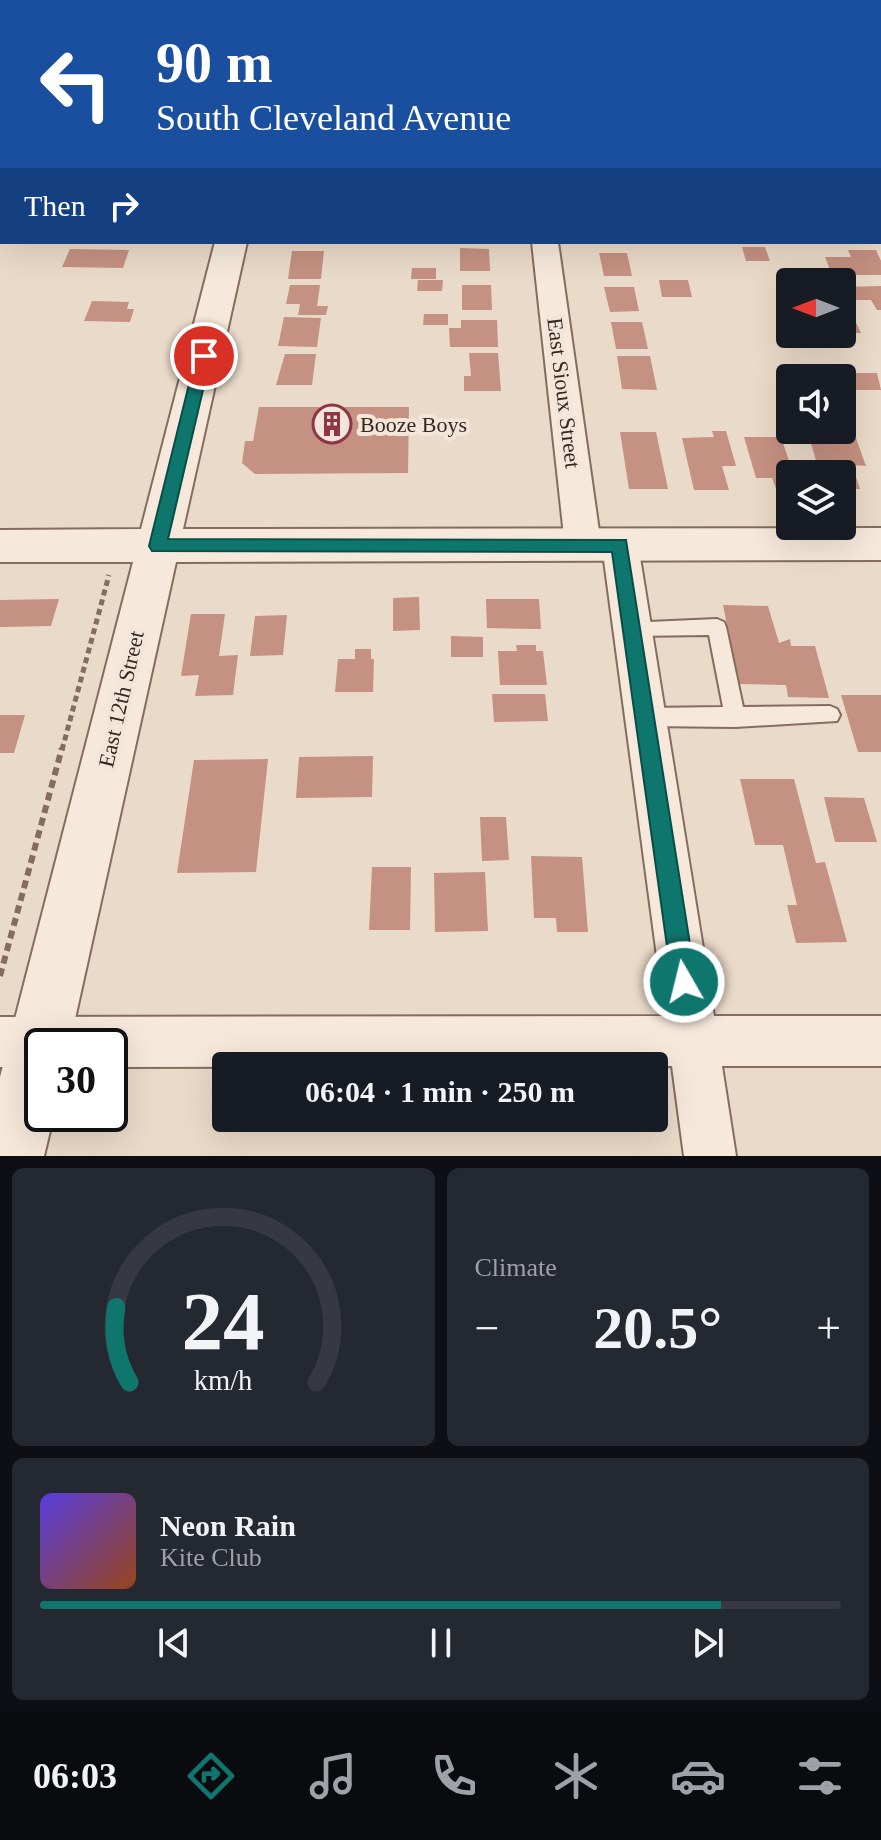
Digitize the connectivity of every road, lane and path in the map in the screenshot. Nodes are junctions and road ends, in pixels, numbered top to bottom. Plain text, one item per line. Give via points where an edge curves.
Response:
1 (231, 244) edge
2 (545, 244) edge
3 (881, 544) edge
4 (602, 545) junction
5 (0, 546) edge
6 (158, 546) junction
7 (109, 574) dead end
8 (632, 628) junction
9 (830, 715) dead end
10 (646, 717) junction
11 (735, 718) junction
12 (0, 976) edge
13 (693, 1041) junction
14 (881, 1041) edge
15 (20, 1042) edge
16 (12, 1156) edge
17 (710, 1156) edge

1 - 6 street, East 12th Street
2 - 4 street, East Sioux Street
3 - 4 street
4 - 6 street
4 - 8 street, East Sioux Street
5 - 6 street
6 - 15 street, East 12th Street
7 - 12 path
8 - 10 street, East Sioux Street
8 - 11 lane via 717,627
9 - 11 lane
10 - 11 lane
10 - 13 street, East Sioux Street
13 - 14 street
13 - 15 street
13 - 17 street, East Sioux Street
15 - 16 street, East 12th Street

